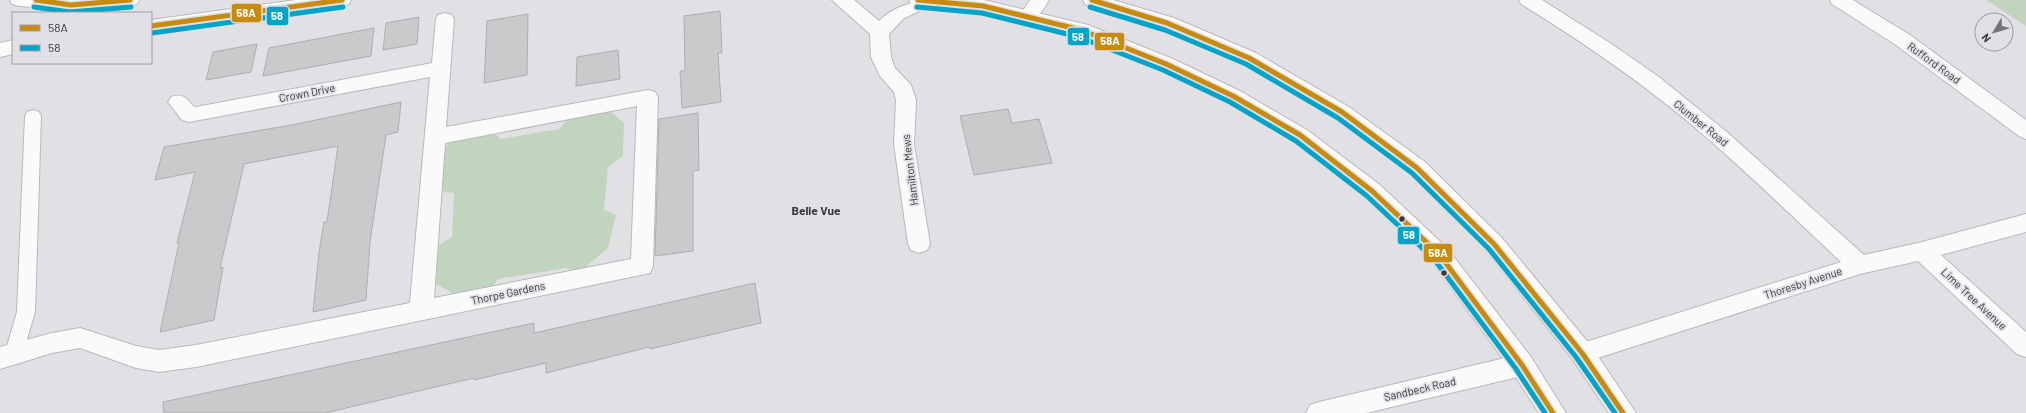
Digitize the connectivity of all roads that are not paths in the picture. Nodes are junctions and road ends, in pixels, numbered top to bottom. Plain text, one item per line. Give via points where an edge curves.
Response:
1 (19, 0) edge
2 (130, 0) edge
3 (342, 0) edge
4 (840, 0) edge
5 (921, 0) edge
6 (1092, 0) edge
7 (1528, 0) edge
8 (1839, 0) edge
9 (39, 1) edge
10 (1034, 8) edge
11 (445, 19) dead end
12 (152, 26) edge
13 (879, 32) junction
14 (12, 47) edge
15 (0, 50) edge
16 (441, 68) junction
17 (178, 102) dead end
18 (34, 116) dead end
19 (2026, 130) edge
20 (436, 137) junction
21 (2026, 223) edge
22 (920, 244) dead end
23 (1922, 252) junction
24 (1860, 265) junction
25 (421, 311) junction
26 (2026, 347) edge
27 (1582, 353) junction
28 (7, 355) edge
29 (1522, 365) junction
30 (1319, 413) edge
31 (1553, 413) edge
32 (1623, 413) edge

1 - 9 main road
2 - 9 main road via 76,4
3 - 12 main road
4 - 13 main road
5 - 10 main road
5 - 13 main road via 896,15
6 - 27 main road via 1168,23 1249,58 1342,112 1417,168 1494,244
7 - 24 main road, Clumber Road via 1572,26 1636,71 1708,128
8 - 19 main road, Rufford Road via 1903,40
10 - 29 main road via 1166,64 1233,96 1300,135 1372,191 1439,254
11 - 16 main road
13 - 22 main road, Hamilton Mews via 881,57 887,71 904,90 906,100 904,144
14 - 15 main road
16 - 17 main road, Crown Drive via 189,115
16 - 20 main road
18 - 28 lane via 26,312 22,330
20 - 25 main road
20 - 25 main road, Thorpe Gardens via 648,97 642,266
21 - 23 main road, Thoresby Avenue
23 - 24 main road, Thoresby Avenue
23 - 26 main road, Lime Tree Avenue
24 - 27 main road, Thoresby Avenue
25 - 28 main road, Thorpe Gardens via 254,345 159,361 136,357 80,338
27 - 32 main road
29 - 30 main road, Sandbeck Road
29 - 31 main road

